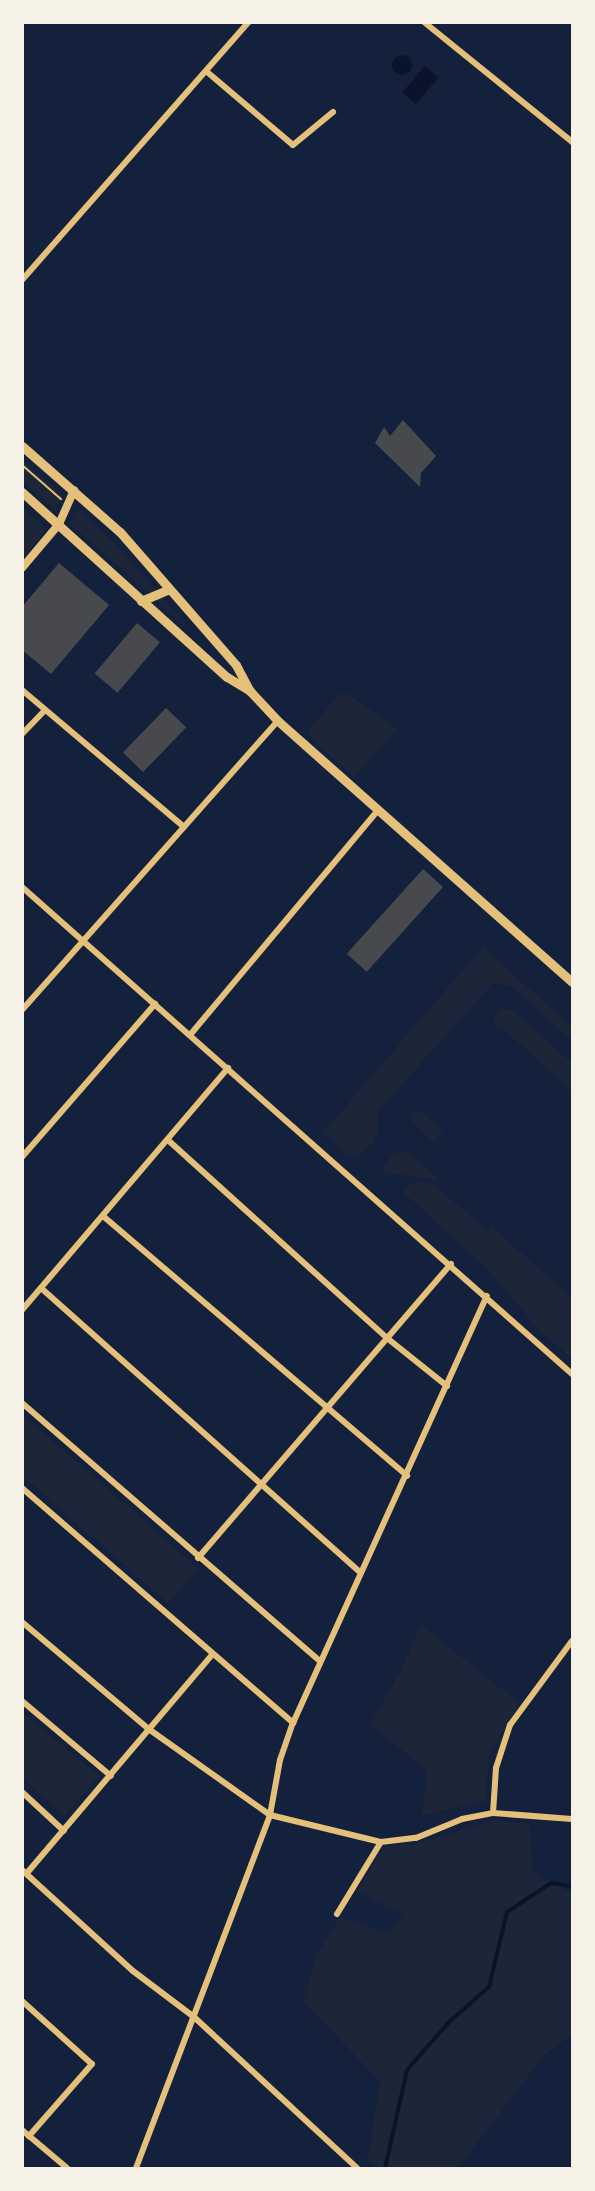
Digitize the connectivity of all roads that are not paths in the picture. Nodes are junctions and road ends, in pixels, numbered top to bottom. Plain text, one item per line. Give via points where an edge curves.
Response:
1 (249, 22) edge
2 (424, 22) edge
3 (206, 71) junction
4 (333, 112) dead end
5 (573, 142) edge
6 (22, 280) edge
7 (22, 446) edge
8 (74, 490) junction
9 (22, 492) edge
10 (59, 524) junction
11 (22, 568) edge
12 (167, 590) junction
13 (141, 601) junction
14 (22, 690) edge
15 (250, 691) junction
16 (45, 710) junction
17 (278, 721) junction
18 (22, 734) edge
19 (378, 810) junction
20 (184, 827) junction
21 (22, 887) edge
22 (83, 940) junction
23 (573, 982) edge
24 (155, 1004) junction
25 (22, 1010) edge
26 (190, 1035) junction
27 (228, 1068) junction
28 (169, 1141) junction
29 (22, 1157) edge
30 (103, 1216) junction
31 (451, 1264) junction
32 (41, 1288) junction
33 (487, 1296) junction
34 (22, 1310) edge
35 (387, 1338) junction
36 (573, 1374) edge
37 (447, 1386) junction
38 (22, 1404) edge
39 (326, 1409) junction
40 (407, 1476) junction
41 (263, 1483) junction
42 (22, 1488) edge
43 (198, 1558) junction
44 (360, 1572) junction
45 (22, 1623) edge
46 (573, 1641) edge
47 (212, 1655) junction
48 (320, 1661) junction
49 (22, 1701) edge
50 (293, 1723) junction
51 (150, 1730) junction
52 (111, 1776) junction
53 (22, 1792) edge
54 (493, 1813) junction
55 (270, 1815) junction
56 (573, 1819) edge
57 (64, 1831) junction
58 (381, 1842) junction
59 (25, 1872) edge
60 (337, 1914) dead end
61 (22, 2001) edge
62 (194, 2017) junction
63 (22, 2130) edge
64 (29, 2136) junction
65 (356, 2168) edge
66 (67, 2169) edge
67 (136, 2169) edge

1 - 3 street
2 - 5 street
3 - 4 street via 293,145
3 - 6 street
7 - 8 main road
8 - 10 street
8 - 12 main road via 120,532
9 - 10 main road
10 - 11 street
10 - 13 main road
12 - 13 main road
12 - 15 main road via 236,666
13 - 15 main road via 227,677
14 - 16 street
15 - 17 main road
16 - 18 street
16 - 20 street
17 - 19 main road
17 - 20 street
19 - 23 main road
19 - 26 street
20 - 22 street
21 - 22 street
22 - 24 street
22 - 25 street
24 - 26 street
24 - 29 street
26 - 27 street
27 - 28 street
27 - 31 street
28 - 30 street
28 - 35 street
30 - 32 street
30 - 39 street
31 - 33 street
31 - 35 street
32 - 34 street
32 - 41 street
33 - 36 street
33 - 37 street
35 - 37 street
35 - 39 street
37 - 40 street
38 - 43 street
39 - 40 street
39 - 41 street
40 - 44 street
41 - 43 street
41 - 44 street
42 - 47 street
43 - 48 street
44 - 48 street
45 - 51 street
46 - 54 street via 510,1725 496,1768
47 - 50 street
47 - 51 street
48 - 50 street
49 - 52 street
50 - 55 street via 280,1760
51 - 52 street
51 - 55 street
52 - 57 street
53 - 57 street
54 - 56 street
54 - 58 street via 462,1819 416,1838
55 - 58 street
55 - 62 street
57 - 59 street
58 - 60 street
59 - 62 street via 133,1971
61 - 64 street via 92,2064
62 - 65 street
62 - 67 street
63 - 64 street
64 - 66 street

